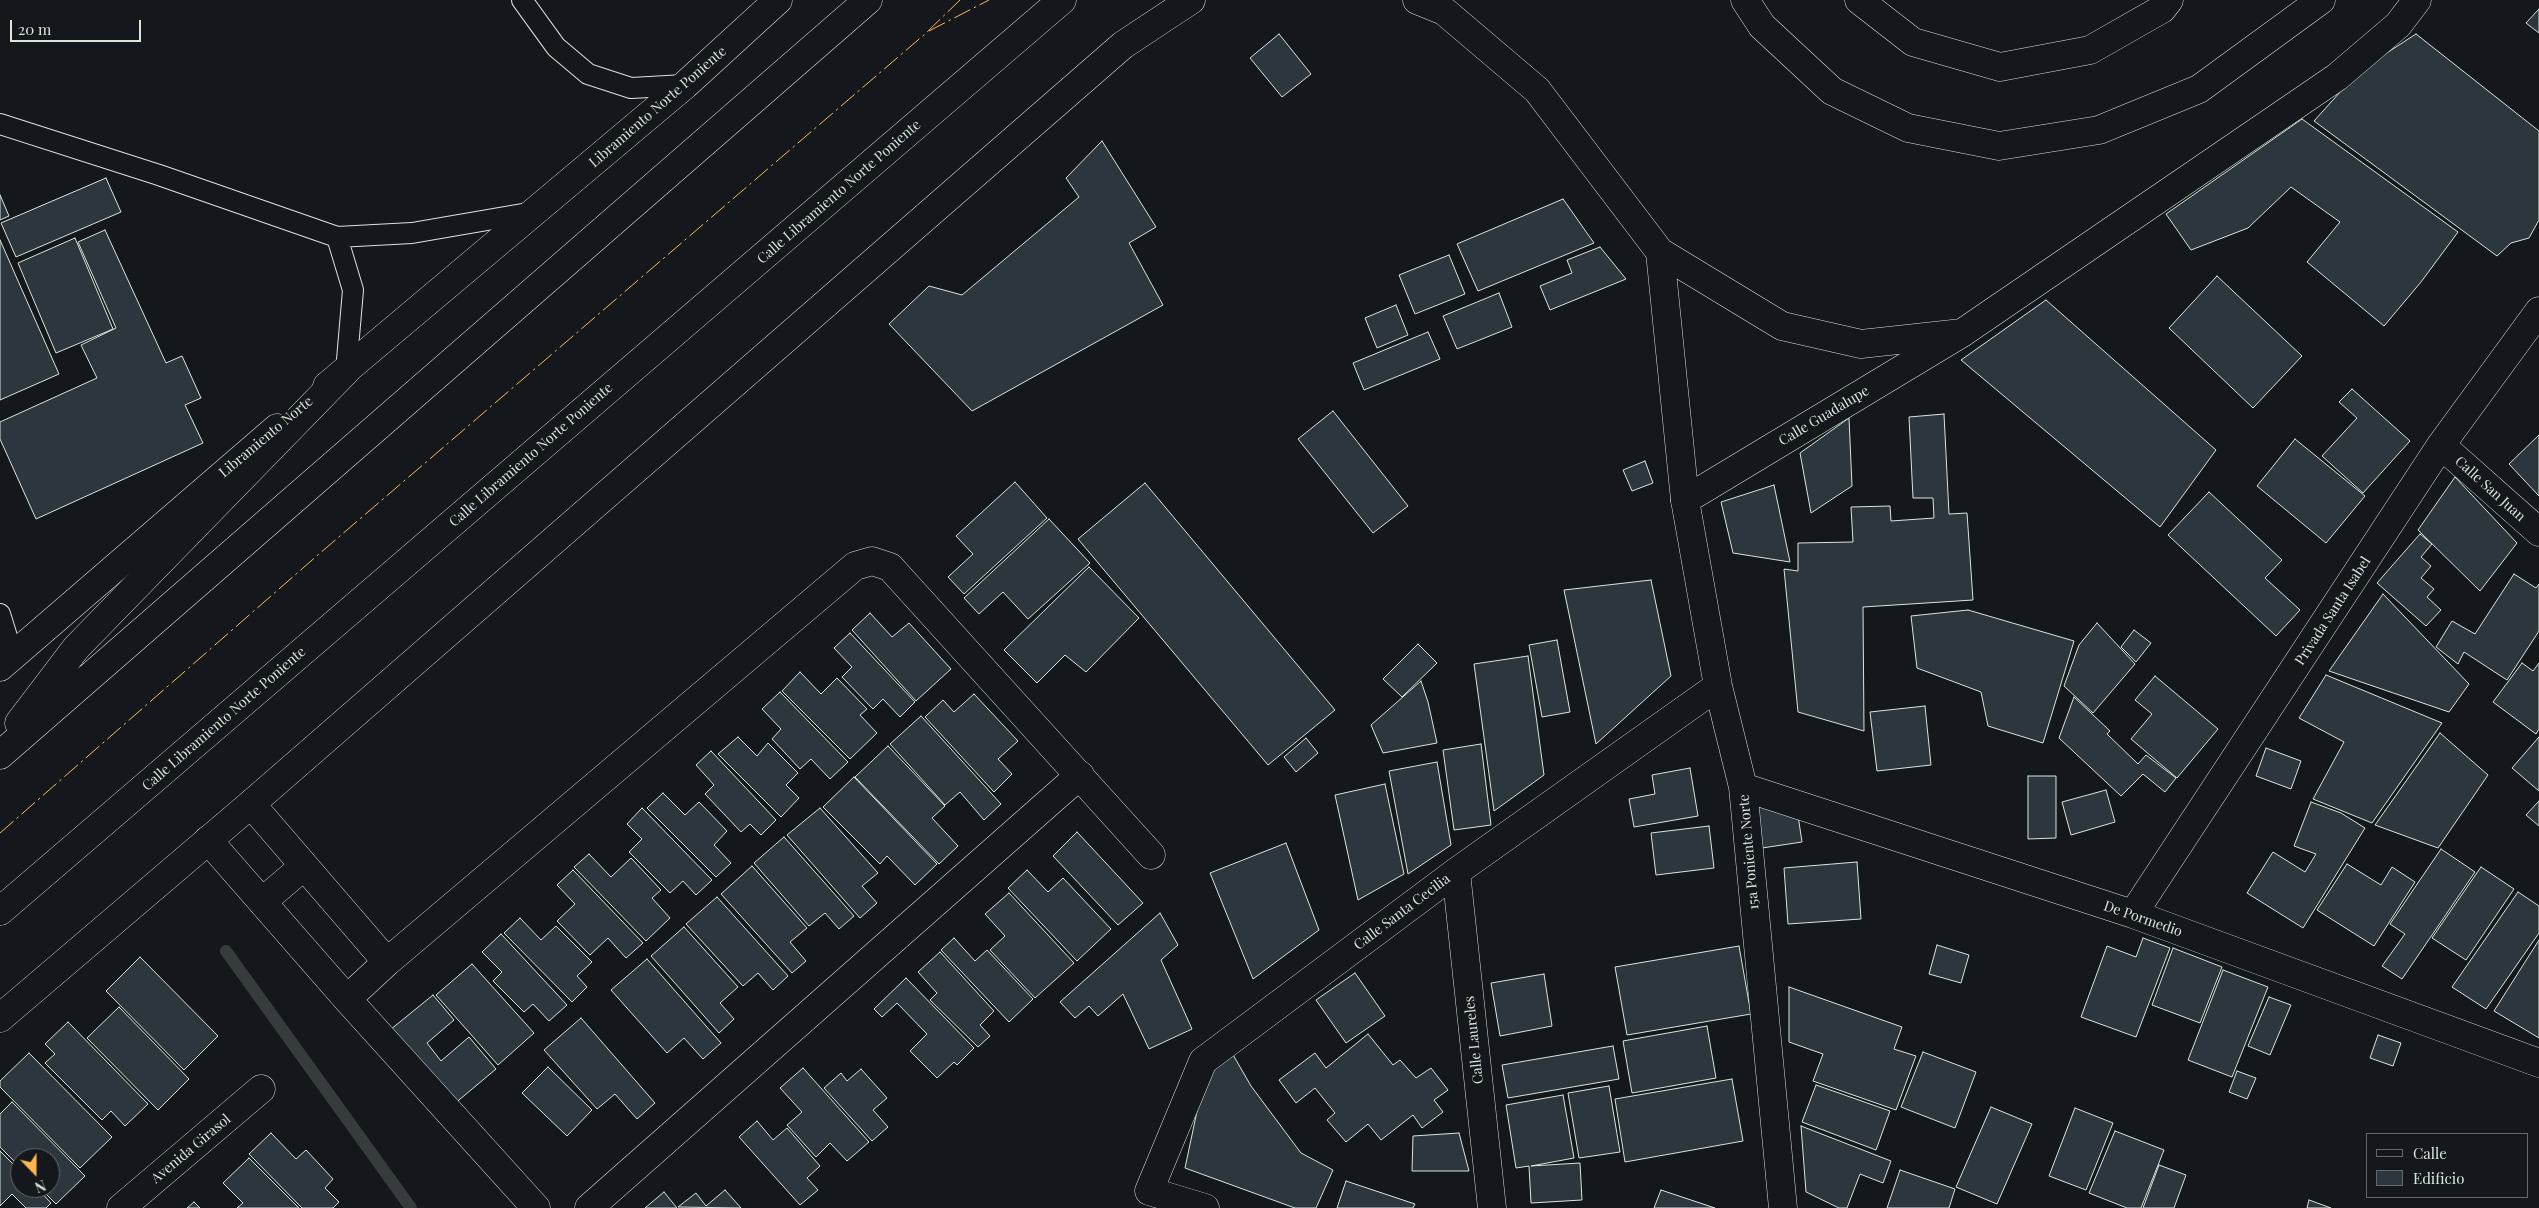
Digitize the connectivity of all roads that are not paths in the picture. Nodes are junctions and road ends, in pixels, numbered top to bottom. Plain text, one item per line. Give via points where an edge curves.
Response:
1 (522, 0) edge
2 (778, 0) edge
3 (868, 0) edge
4 (1062, 0) edge
5 (1191, 0) edge
6 (1418, 0) edge
7 (1745, 0) edge
8 (1859, 0) edge
9 (2169, 0) edge
10 (2321, 0) edge
11 (2417, 0) edge
12 (684, 86) junction
13 (0, 124) edge
14 (536, 212) junction
15 (337, 237) junction
16 (1660, 252) junction
17 (2539, 311) edge
18 (1962, 332) junction
19 (346, 371) junction
20 (2442, 445) junction
21 (1685, 500) junction
22 (2539, 532) edge
23 (0, 614) edge
24 (7, 662) edge
25 (1718, 686) junction
26 (0, 749) edge
27 (0, 755) edge
28 (1080, 775) junction
29 (1743, 787) junction
30 (251, 804) junction
31 (208, 840) junction
32 (1151, 855) dead end
33 (304, 866) junction
34 (1456, 872) junction
35 (262, 902) junction
36 (0, 911) edge
37 (2134, 914) junction
38 (387, 962) junction
39 (347, 999) junction
40 (0, 1018) edge
41 (2539, 1063) edge
42 (261, 1089) dead end
43 (121, 1208) edge
44 (536, 1208) edge
45 (589, 1208) edge
46 (1205, 1208) edge
47 (1492, 1208) edge
48 (1783, 1208) edge

1 - 12 lane via 556,47 588,74 631,88
2 - 12 main road, Libramiento Norte Poniente
3 - 27 main road
4 - 36 main road, Calle Libramiento Norte Poniente
5 - 30 main road via 1123,45
6 - 16 main road via 1444,11 1537,90
7 - 10 main road via 1762,26 1832,91 1908,128 1999,146 2099,130 2199,89
8 - 9 main road via 1913,42 2000,67 2090,50 2162,9
11 - 18 main road, Calle Guadalupe via 2398,26 2337,77
12 - 14 main road, Libramiento Norte Poniente
13 - 15 lane
14 - 15 lane via 412,233
14 - 19 main road, Libramiento Norte
15 - 19 lane via 353,290
16 - 18 main road via 1782,326 1862,344
16 - 21 main road, 15a Poniente Norte
17 - 20 main road, Privada Santa Isabel
18 - 21 main road, Calle Guadalupe
19 - 24 main road, Libramiento Norte via 245,454
19 - 26 main road via 76,648
20 - 22 main road, Calle San Juan
20 - 37 main road, Privada Santa Isabel
21 - 25 main road, 15a Poniente Norte
23 - 24 lane
25 - 29 main road, 15a Poniente Norte
25 - 34 main road, Calle Santa Cecilia
28 - 32 main road
28 - 38 main road via 890,567 872,561 855,566
28 - 45 main road
29 - 37 main road, De Pormedio
29 - 48 main road, 15a Poniente Norte
30 - 31 main road
30 - 33 main road
31 - 35 main road
31 - 40 main road
33 - 35 main road
33 - 38 main road
34 - 46 main road, Calle Santa Cecilia via 1203,1061 1149,1191
34 - 47 main road, Calle Laureles
35 - 39 main road
37 - 41 main road, De Pormedio
38 - 39 main road
39 - 44 main road
42 - 43 main road, Avenida Girasol

